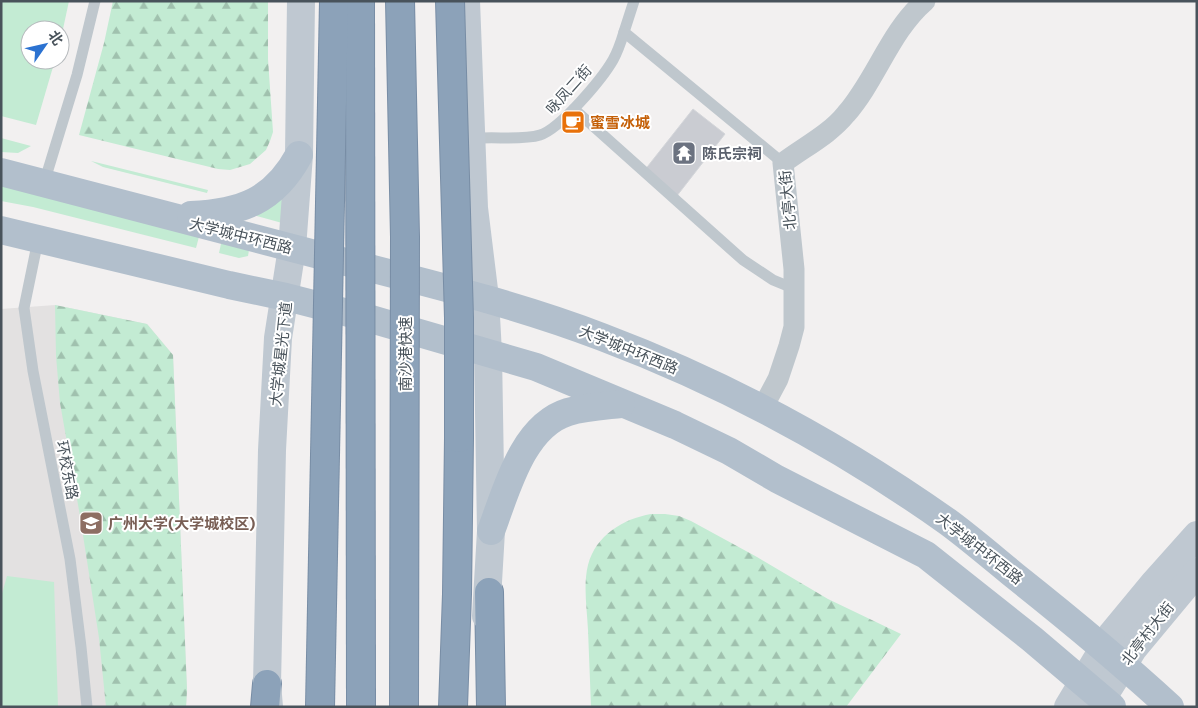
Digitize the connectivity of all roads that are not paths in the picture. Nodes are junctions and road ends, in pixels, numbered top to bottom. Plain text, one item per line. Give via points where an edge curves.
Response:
1 (95, 1) edge
2 (301, 1) edge
3 (334, 1) edge
4 (360, 1) edge
5 (400, 1) edge
6 (450, 1) edge
7 (466, 1) edge
8 (634, 1) edge
9 (925, 1) edge
10 (624, 32) junction
11 (574, 109) junction
12 (482, 138) dead end
13 (299, 155) junction
14 (783, 164) junction
15 (1, 172) edge
16 (44, 183) junction
17 (168, 216) junction
18 (1, 230) edge
19 (38, 240) junction
20 (292, 248) junction
21 (795, 289) junction
22 (286, 297) junction
23 (485, 298) junction
24 (488, 353) junction
25 (624, 404) junction
26 (762, 409) junction
27 (491, 532) junction
28 (1197, 534) edge
29 (1197, 572) edge
30 (489, 592) junction
31 (1113, 655) junction
32 (1098, 698) edge
33 (265, 701) edge
34 (87, 707) edge
35 (320, 707) edge
36 (361, 707) edge
37 (404, 707) edge
38 (453, 707) edge
39 (479, 707) edge
40 (490, 707) edge
41 (504, 707) edge
42 (1068, 707) edge
43 (1170, 707) edge

1 - 16 lane via 77,75
2 - 13 main road, 大学城星光下道
3 - 35 highway, bridge
4 - 36 highway, bridge
5 - 37 highway, 南沙港快速, bridge via 405,237
6 - 38 highway, bridge via 459,318
7 - 23 main road via 474,208
8 - 10 lane
9 - 14 street via 908,19 846,114 832,129
10 - 11 lane, 咏凤二街 via 612,61
10 - 14 lane, 北亭大街
11 - 12 lane, 咏凤二街 via 541,135
11 - 21 lane via 743,260 773,280
13 - 17 main road via 277,186 242,208 211,214
13 - 20 main road, 大学城星光下道
14 - 21 street, 北亭大街
15 - 16 main road, 大学城中环西路
16 - 17 main road, 大学城中环西路
17 - 20 main road, 大学城中环西路
18 - 19 main road
19 - 22 main road
19 - 34 lane, 环校东路 via 24,308 33,371 70,559
20 - 22 main road, 大学城星光下道
20 - 23 main road, 大学城中环西路
21 - 26 street, 北亭大街 via 794,326 789,346 778,379
22 - 24 main road
22 - 33 main road, 大学城星光下道 via 278,338 272,450
23 - 24 main road
23 - 26 main road, 大学城中环西路 via 507,303 657,359
24 - 25 main road via 536,368
24 - 27 main road
25 - 27 main road via 566,413 550,420 538,431 513,474
25 - 32 main road via 728,451 926,555
26 - 31 main road, 大学城中环西路 via 837,450 951,524
27 - 30 main road
28 - 31 main road, 北亭村大街 via 1155,582
29 - 31 main road, 北亭村大街 via 1147,630
30 - 39 main road
30 - 40 highway
30 - 41 main road
31 - 32 main road, 北亭村大街
31 - 43 main road, 大学城中环西路
32 - 42 main road, 北亭村大街

